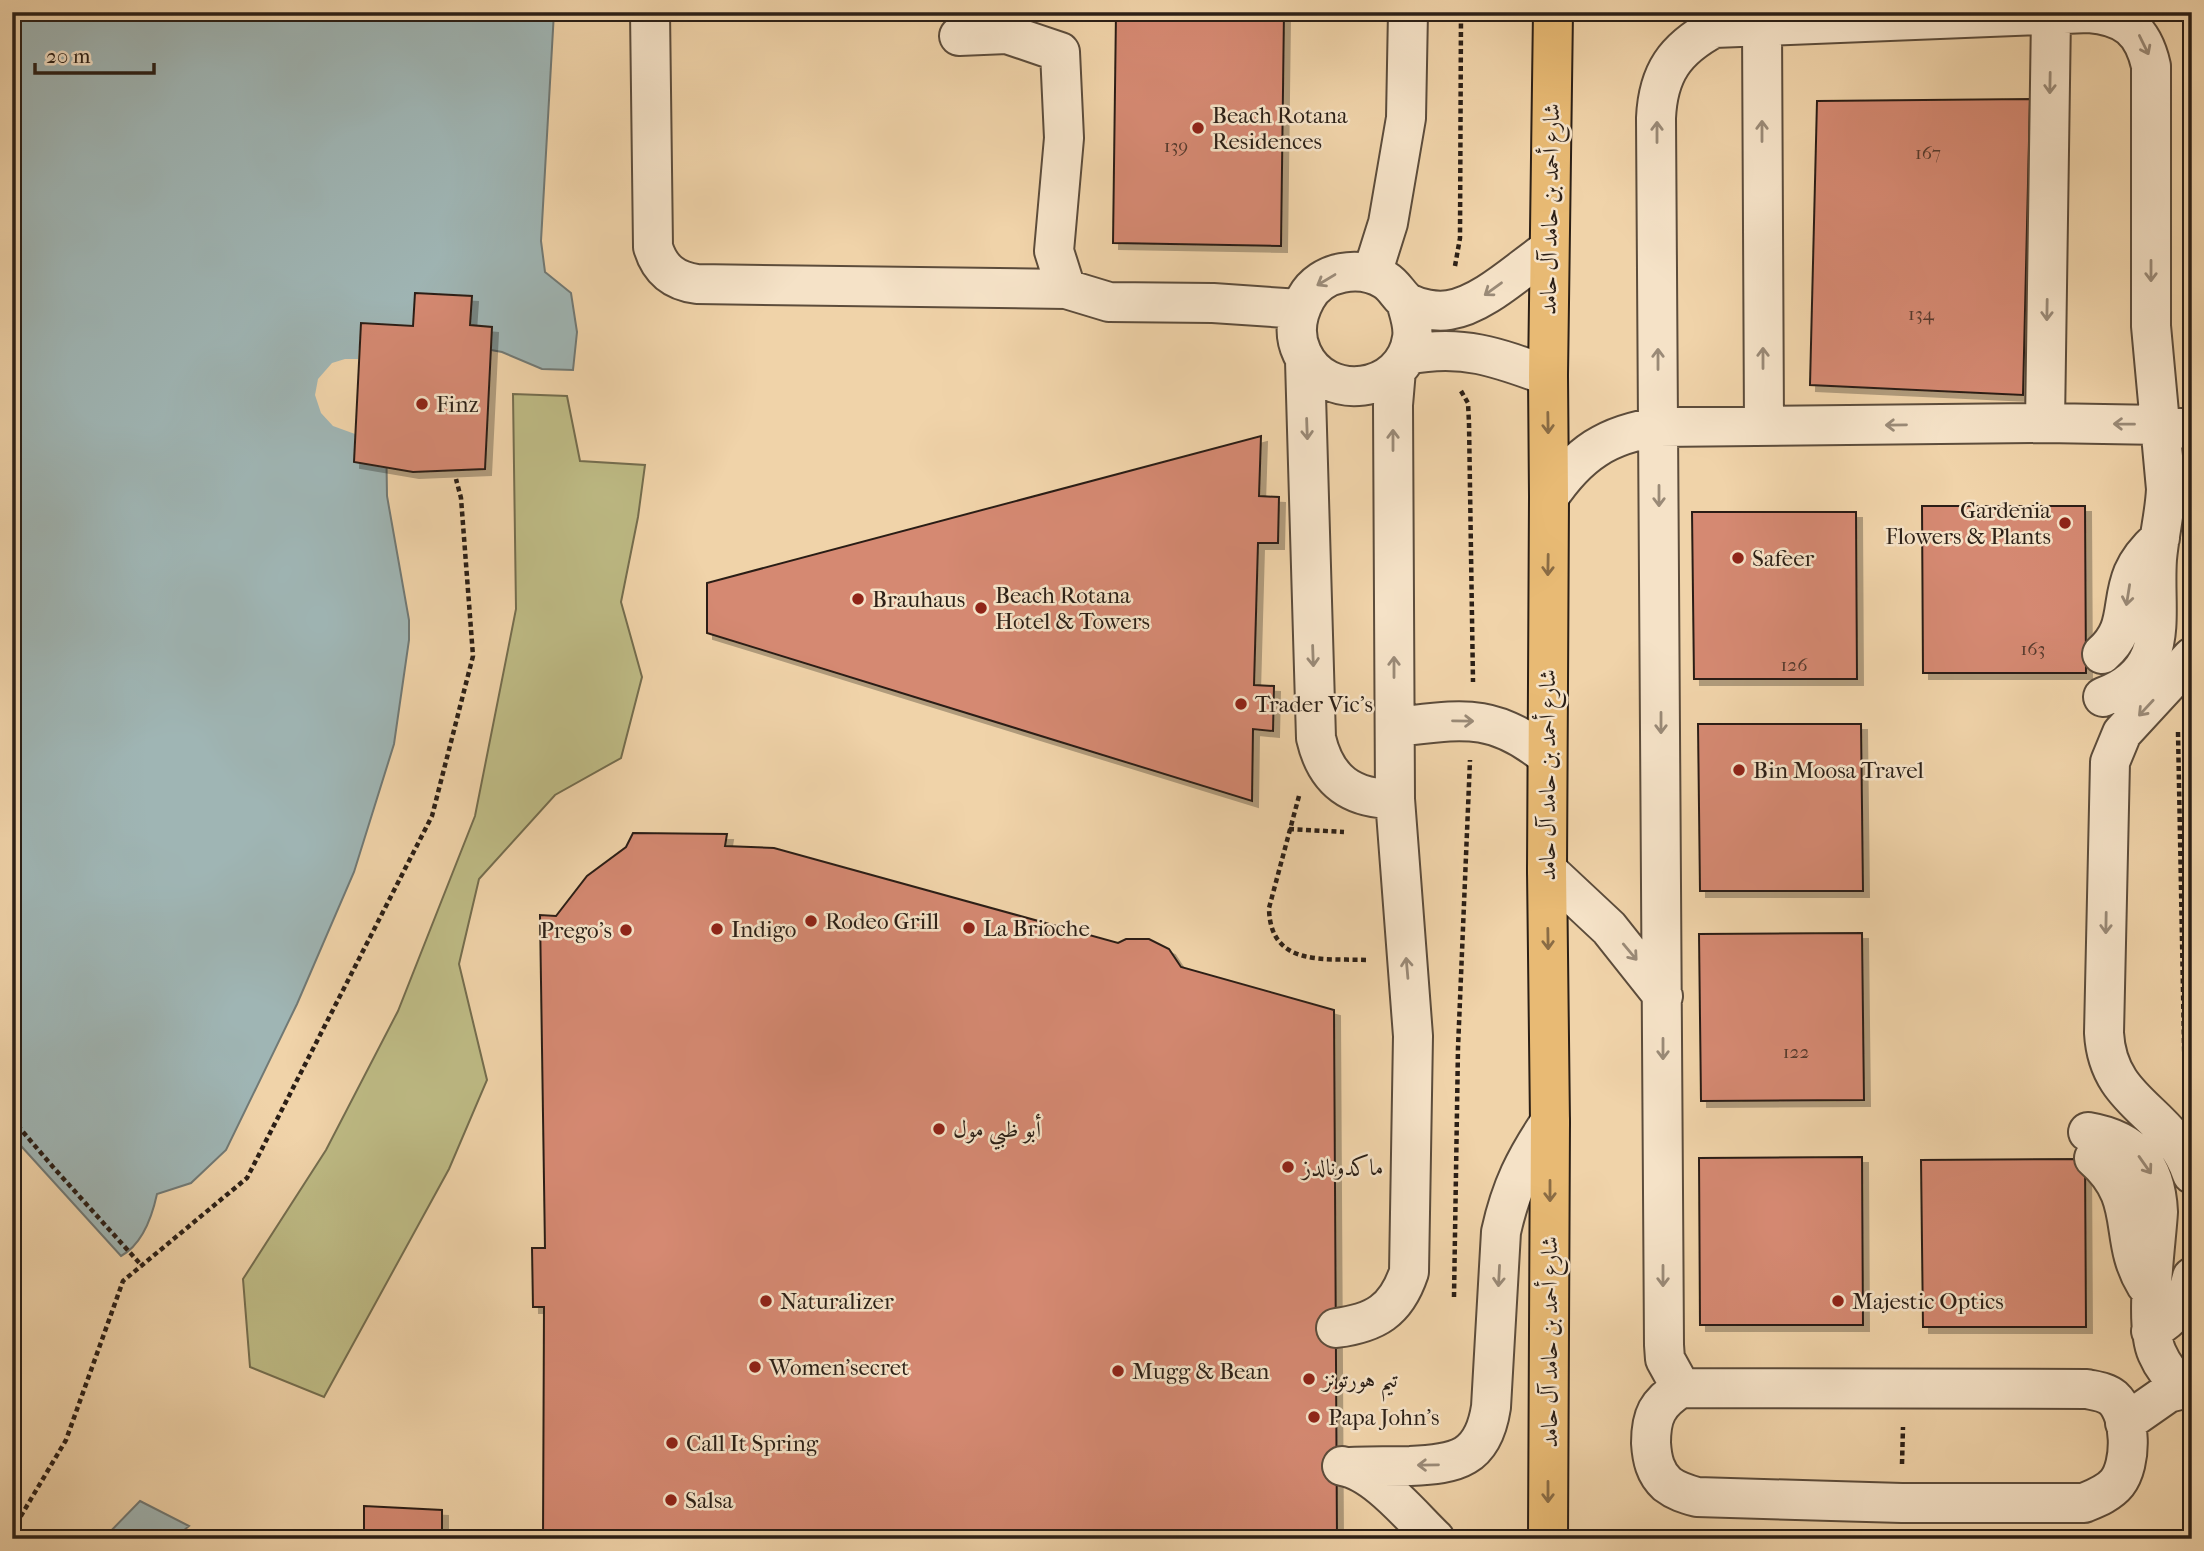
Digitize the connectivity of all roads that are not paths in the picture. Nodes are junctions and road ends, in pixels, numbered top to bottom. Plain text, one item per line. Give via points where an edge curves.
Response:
1 (650, 12) edge
2 (1408, 12) edge
3 (1553, 12) edge
4 (2052, 15) junction
5 (1762, 26) junction
6 (959, 36) dead end
7 (1548, 250) junction
8 (1372, 274) junction
9 (1066, 289) junction
10 (1406, 302) junction
11 (1300, 309) junction
12 (1306, 361) junction
13 (1402, 363) junction
14 (1548, 376) junction
15 (2045, 423) junction
16 (1764, 426) junction
17 (1659, 427) junction
18 (2173, 438) edge
19 (1549, 497) junction
20 (2192, 499) edge
21 (2160, 538) junction
22 (2102, 654) dead end
23 (2184, 666) edge
24 (2103, 697) dead end
25 (1395, 727) junction
26 (1547, 756) junction
27 (1395, 799) junction
28 (1547, 870) junction
29 (1663, 996) junction
30 (1550, 1122) junction
31 (2091, 1145) dead end
32 (2189, 1166) edge
33 (2192, 1277) edge
34 (2152, 1314) junction
35 (1335, 1328) dead end
36 (1681, 1388) junction
37 (2187, 1388) edge
38 (2125, 1423) junction
39 (1435, 1539) edge
40 (1548, 1539) edge

1 - 9 lane via 653,247 657,259 675,278 697,284
2 - 8 lane via 1406,118 1388,223
3 - 7 main road, شارع أحمد بن حامد آل حامد
4 - 5 lane
4 -> 15 lane
4 -> 18 lane via 2107,15 2123,21 2147,48 2151,66 2154,373
16 -> 5 lane
17 -> 5 lane via 1659,90 1670,65 1696,38 1714,28
6 - 9 lane via 1007,34 1060,52 1064,138 1054,251
7 -> 10 lane via 1464,307 1432,310
7 - 14 main road, شارع أحمد بن حامد آل حامد
8 - 10 lane
8 -> 11 lane via 1355,271 1321,281
9 - 11 lane via 1109,302
10 - 13 lane via 1412,337
11 - 12 lane via 1296,327
12 - 13 lane via 1331,383 1349,387 1382,381
12 -> 27 lane via 1316,738 1320,756 1342,785 1376,799
13 - 14 lane via 1431,350 1466,350
25 -> 13 lane via 1392,405
14 -> 19 main road, شارع أحمد بن حامد آل حامد
15 -> 16 lane
18 -> 15 lane
16 - 17 lane
17 - 19 lane via 1603,443 1573,466
17 -> 29 lane
18 - 20 lane via 2180,476
18 - 21 lane
19 -> 26 main road, شارع أحمد بن حامد آل حامد
21 -> 22 lane via 2134,570 2122,627
21 - 24 lane via 2154,651 2133,681
23 -> 32 lane via 2122,733 2110,762 2104,1033 2109,1065 2120,1084 2169,1133
25 -> 26 lane via 1450,721 1486,723 1525,738
25 - 27 lane
26 - 28 main road, شارع أحمد بن حامد آل حامد
35 -> 27 lane via 1377,1318 1398,1298 1409,1272 1412,1036
28 -> 29 lane via 1609,928
28 -> 30 main road, شارع أحمد بن حامد آل حامد
29 -> 36 lane via 1664,1345 1665,1359
30 -> 39 lane via 1517,1176 1507,1203 1488,1428 1460,1459 1441,1465 1343,1466 1376,1483
30 -> 40 main road, شارع أحمد بن حامد آل حامد
31 -> 34 lane via 2108,1135 2126,1144 2151,1173 2158,1212
33 - 34 lane via 2179,1309 2166,1322
34 - 37 lane via 2156,1351 2163,1365
36 - 38 lane via 2087,1389 2113,1399
36 - 38 lane via 1662,1403 1651,1424 1652,1457 1668,1484 1698,1497 2084,1503 2118,1482 2127,1456
37 - 38 lane via 2154,1401

